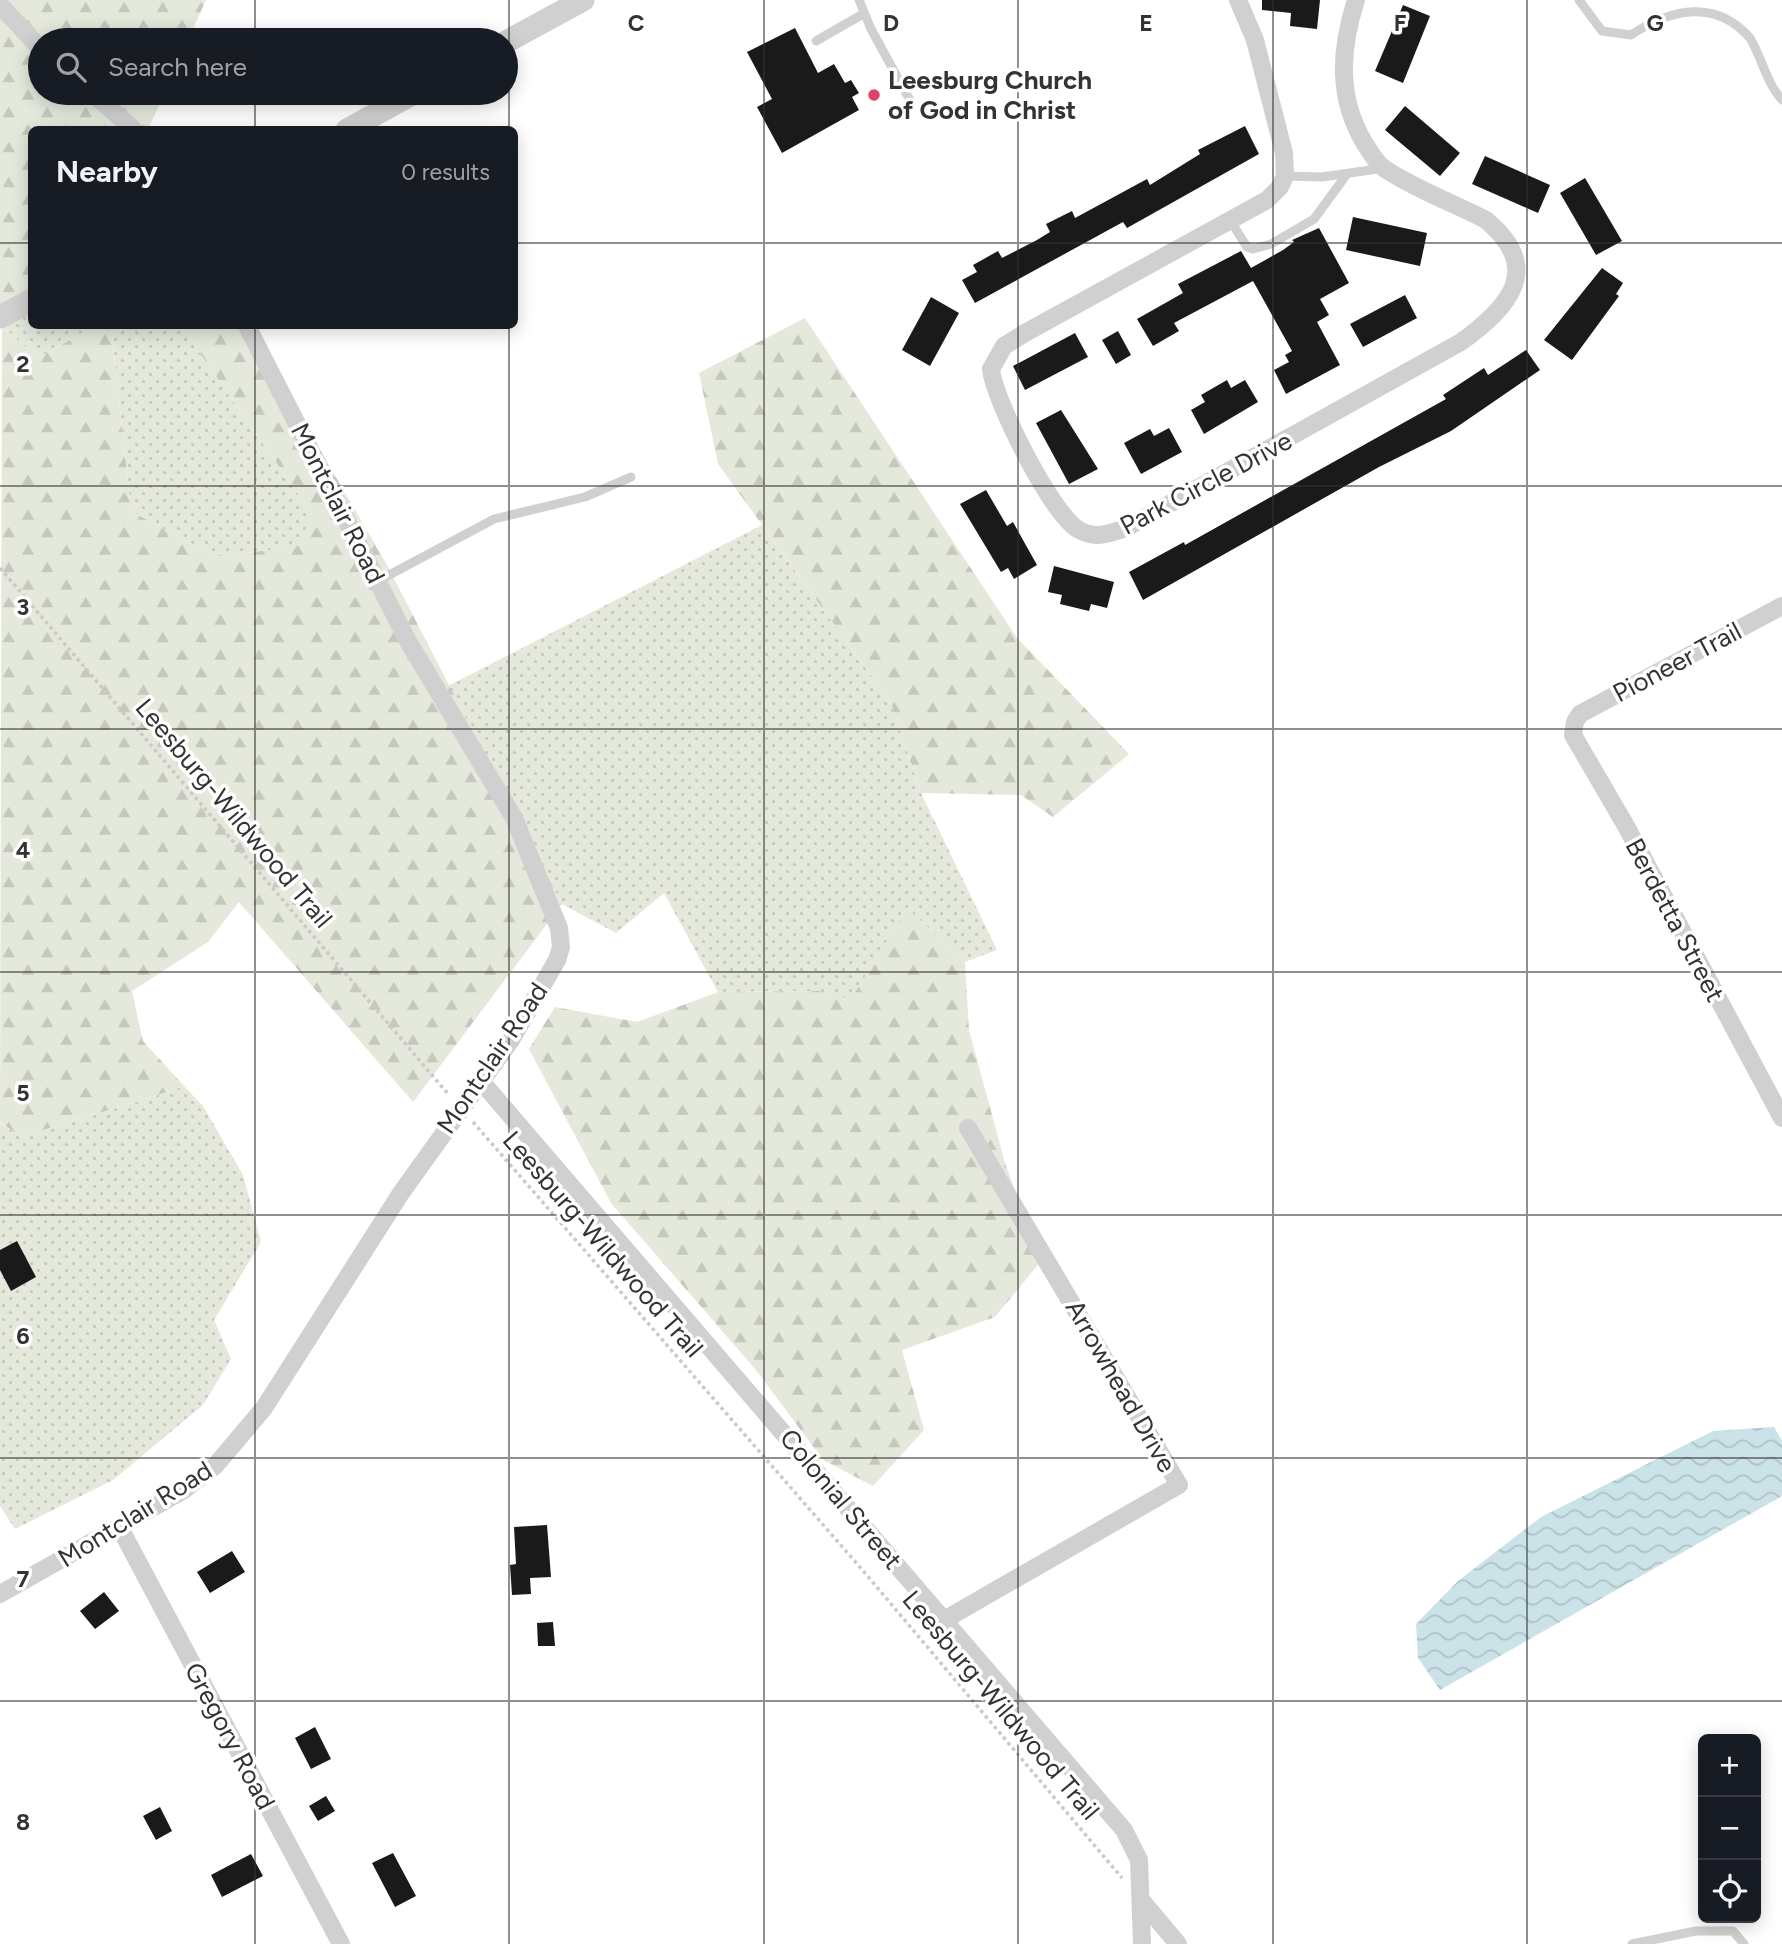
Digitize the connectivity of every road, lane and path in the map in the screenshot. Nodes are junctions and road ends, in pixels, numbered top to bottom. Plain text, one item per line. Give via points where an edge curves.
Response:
1 (583, 0) edge
2 (859, 0) edge
3 (1238, 0) edge
4 (1356, 0) edge
5 (1579, 0) edge
6 (0, 5) edge
7 (863, 14) junction
8 (28, 35) edge
9 (518, 36) edge
10 (816, 41) dead end
11 (1782, 100) edge
12 (911, 102) dead end
13 (106, 105) edge
14 (392, 105) edge
15 (129, 126) edge
16 (354, 126) edge
17 (1384, 169) junction
18 (1347, 174) junction
19 (1285, 176) junction
20 (1230, 220) junction
21 (28, 302) edge
22 (0, 317) edge
23 (249, 329) edge
24 (631, 477) dead end
25 (0, 568) edge
26 (378, 581) junction
27 (1782, 606) edge
28 (1575, 722) joint
29 (480, 1080) junction
30 (460, 1107) junction
31 (1782, 1118) edge
32 (968, 1128) dead end
33 (120, 1528) junction
34 (0, 1594) edge
35 (944, 1620) junction
36 (1142, 1902) junction
37 (1676, 1940) edge
38 (341, 1944) edge
39 (1142, 1944) edge
40 (1178, 1944) edge
41 (1632, 1944) edge
42 (1744, 1944) edge

1 - 9 street
2 - 7 lane
3 - 19 street via 1255,40 1284,153
4 - 17 street, Park Circle Drive via 1346,31 1344,87 1359,134
5 - 11 lane via 1602,31 1631,35 1665,12 1702,3 1729,12 1750,37
6 - 8 street
7 - 10 lane
7 - 12 lane
13 - 15 street
14 - 16 street
17 - 18 lane
17 - 20 street, Park Circle Drive via 1498,230 1513,257 1516,277 1506,304 1461,342 1126,528 1104,536 1079,530 1054,504 1000,405 992,383 995,359 1004,346 1025,333
18 - 19 lane
18 - 20 lane via 1314,219 1271,244 1253,250 1247,247
19 - 20 street, Park Circle Drive via 1268,200
21 - 22 street
23 - 26 street, Montclair Road
24 - 26 lane via 585,497 494,519
25 - 30 path, Leesburg-Wildwood Trail
26 - 29 street, Montclair Road via 409,643 514,818 559,928 557,960 511,1040
27 - 28 street, Pioneer Trail via 1580,714
28 - 31 street, Berdetta Street via 1578,748 1626,826
29 - 30 street, Montclair Road
29 - 35 street, Colonial Street
30 - 33 street, Montclair Road via 235,1446 184,1490
30 - 36 path, Leesburg-Wildwood Trail via 866,1573
32 - 35 street, Arrowhead Drive via 1179,1485
33 - 34 street, Montclair Road
33 - 38 street, Gregory Road
35 - 36 street, Colonial Street via 1124,1830 1139,1860
36 - 39 street, Colonial Street
36 - 40 street
37 - 41 lane
37 - 42 lane via 1696,1931 1733,1931

